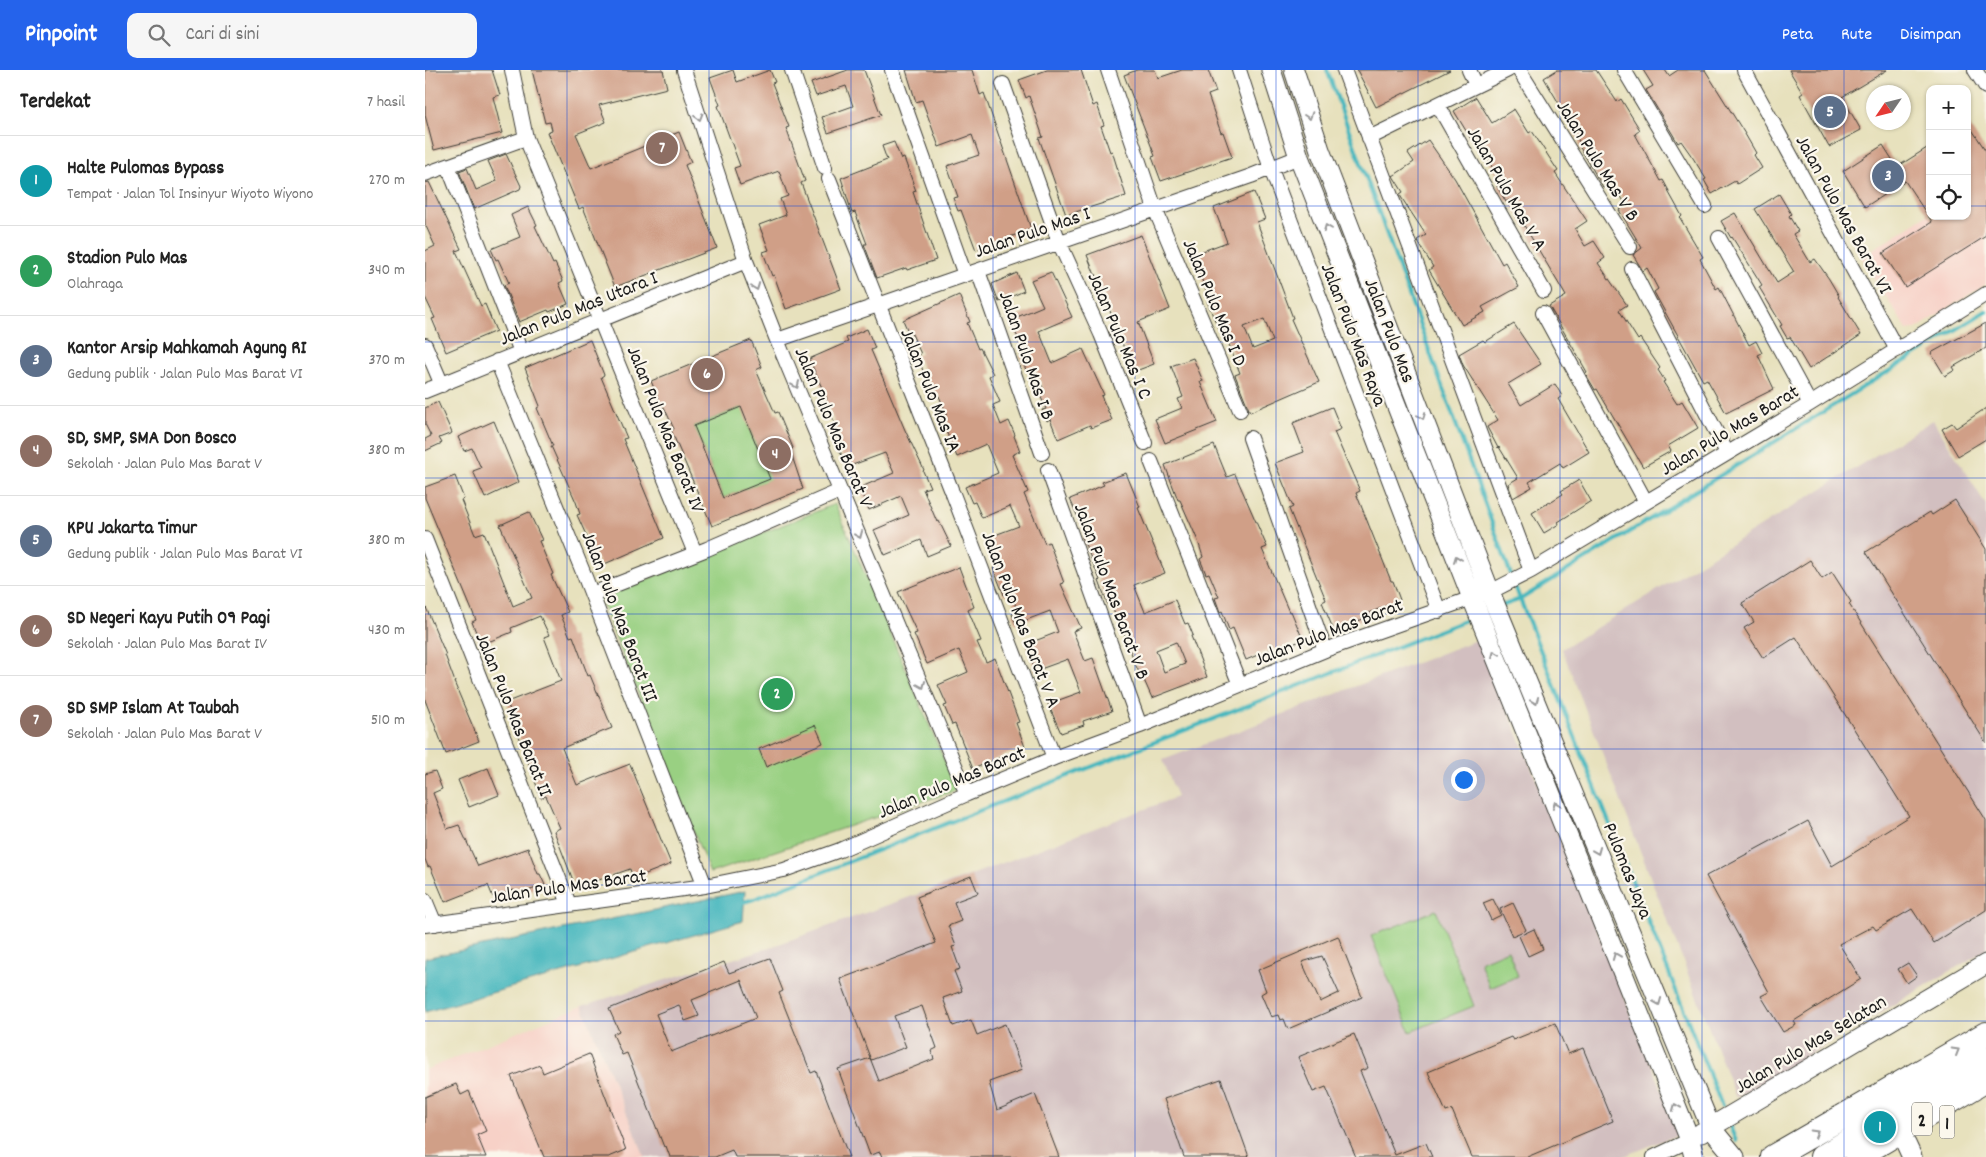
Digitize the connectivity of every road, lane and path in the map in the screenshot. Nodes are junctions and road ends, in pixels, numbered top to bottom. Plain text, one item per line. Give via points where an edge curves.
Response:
1 (512, 70) edge
2 (685, 70) edge
3 (793, 70) edge
4 (892, 70) edge
5 (1108, 70) edge
6 (1239, 70) edge
7 (1271, 70) edge
8 (1294, 70) edge
9 (1344, 70) edge
10 (1469, 70) edge
11 (1508, 70) edge
12 (1519, 70) edge
13 (1624, 70) edge
14 (1744, 70) edge
15 (1003, 84) dead end
16 (1477, 85) junction
17 (1438, 104) junction
18 (1369, 138) junction
19 (523, 139) junction
20 (1297, 158) junction
21 (448, 166) junction
22 (1273, 168) junction
23 (425, 174) edge
24 (1705, 206) dead end
25 (1155, 209) junction
26 (1719, 238) dead end
27 (1059, 242) junction
28 (1630, 246) dead end
29 (746, 261) junction
30 (1632, 269) dead end
31 (971, 273) junction
32 (1544, 291) dead end
33 (1986, 294) edge
34 (877, 305) junction
35 (1543, 313) dead end
36 (601, 320) junction
37 (777, 340) junction
38 (425, 345) edge
39 (1897, 350) junction
40 (521, 352) junction
41 (497, 361) junction
42 (442, 384) junction
43 (425, 391) edge
44 (1810, 404) junction
45 (1240, 410) dead end
46 (1250, 438) dead end
47 (1145, 443) dead end
48 (1727, 453) junction
49 (1042, 454) dead end
50 (1151, 461) dead end
51 (1048, 470) dead end
52 (840, 491) junction
53 (952, 491) joint
54 (1646, 502) junction
55 (425, 539) edge
56 (695, 553) junction
57 (1526, 573) junction
58 (592, 594) junction
59 (1481, 597) junction
60 (1445, 609) junction
61 (1495, 628) junction
62 (1325, 650) junction
63 (1240, 685) junction
64 (1140, 726) junction
65 (1054, 758) junction
66 (967, 794) junction
67 (705, 886) junction
68 (425, 900) edge
69 (569, 904) junction
70 (430, 925) edge
71 (1986, 964) edge
72 (1986, 1034) edge
73 (1986, 1059) edge
74 (1986, 1080) edge
75 (1986, 1097) edge
76 (1714, 1133) junction
77 (1692, 1150) edge
78 (1909, 1150) edge
79 (1733, 1155) edge
80 (1654, 1157) edge
81 (1773, 1157) edge
82 (1822, 1157) edge
83 (1857, 1157) edge
84 (1881, 1157) edge

1 - 19 street
2 -> 29 street, Jalan Pulo Mas Barat V
3 - 34 street, Jalan Pulo Mas IA via 827,173
4 - 31 street, Jalan Pulo Mas I B
5 - 25 street, Jalan Pulo Mas I D
6 - 22 street, Jalan Pulo Mas Raya
7 - 20 street, Jalan Pulo Mas
8 -> 59 street, Jalan Pulo Mas
9 - 18 street
10 - 16 street
11 - 16 street
12 - 28 street, Jalan Pulo Mas V B
13 - 24 street
14 - 39 street, Jalan Pulo Mas Barat VI
15 - 27 street, Jalan Pulo Mas I C
16 - 17 street
17 - 18 street
17 - 32 street, Jalan Pulo Mas V A
18 - 57 street
19 - 21 street
19 - 36 street, Jalan Pulo Mas Barat IV
20 - 22 street, Jalan Pulo Mas I
59 -> 20 street, Jalan Pulo Mas
21 - 23 street
21 - 40 street
22 - 25 street, Jalan Pulo Mas I
22 - 60 street, Jalan Pulo Mas Raya
25 - 27 street, Jalan Pulo Mas I
25 - 45 street, Jalan Pulo Mas I D
26 - 44 street
27 - 31 street, Jalan Pulo Mas I
27 - 47 street, Jalan Pulo Mas I C
29 - 36 street, Jalan Pulo Mas Utara I
29 -> 37 street, Jalan Pulo Mas Barat V
30 - 48 street
31 - 34 street, Jalan Pulo Mas I
31 - 49 street, Jalan Pulo Mas I B
33 - 39 street, Jalan Pulo Mas Barat
34 - 37 street, Jalan Pulo Mas I
34 - 53 street, Jalan Pulo Mas IA
35 - 54 street
36 - 40 street, Jalan Pulo Mas Utara I
36 - 56 street, Jalan Pulo Mas Barat IV
37 -> 52 street, Jalan Pulo Mas Barat V
38 - 42 street
39 - 44 street, Jalan Pulo Mas Barat
40 - 41 street, Jalan Pulo Mas Utara I
41 - 42 street, Jalan Pulo Mas Utara I
41 - 58 street, Jalan Pulo Mas Barat III
42 - 43 street, Jalan Pulo Mas Utara I
44 - 48 street, Jalan Pulo Mas Barat
46 - 62 street
48 - 54 street, Jalan Pulo Mas Barat
50 - 63 street
51 - 64 street, Jalan Pulo Mas Barat V B
52 - 56 street
52 -> 66 street, Jalan Pulo Mas Barat V
53 - 65 street, Jalan Pulo Mas Barat V A
54 - 57 street, Jalan Pulo Mas Barat
55 - 69 street, Jalan Pulo Mas Barat II
56 - 58 street
57 - 59 street, Jalan Pulo Mas Barat
58 - 67 street, Jalan Pulo Mas Barat III
59 - 60 street, Jalan Pulo Mas Barat
59 - 61 street, Pulomas Jaya
60 - 62 street, Jalan Pulo Mas Barat
61 -> 76 street, Pulomas Jaya
77 -> 61 street, Pulomas Jaya
62 - 63 street, Jalan Pulo Mas Barat
63 - 64 street, Jalan Pulo Mas Barat
64 - 65 street, Jalan Pulo Mas Barat
65 - 66 street, Jalan Pulo Mas Barat
66 - 67 street, Jalan Pulo Mas Barat via 840,850 784,870
67 - 69 street, Jalan Pulo Mas Barat
68 - 70 street
69 - 70 street, Jalan Pulo Mas Barat
71 - 76 street, Jalan Pulo Mas Selatan
81 -> 72 highway
73 - 82 highway, 2
74 - 83 highway, 2
75 - 78 highway, 1
76 - 77 street, Jalan Pulo Mas Selatan
76 - 79 street, Pulomas Jaya
77 - 80 street, Jalan Pulo Mas Selatan
78 - 84 highway, 1

